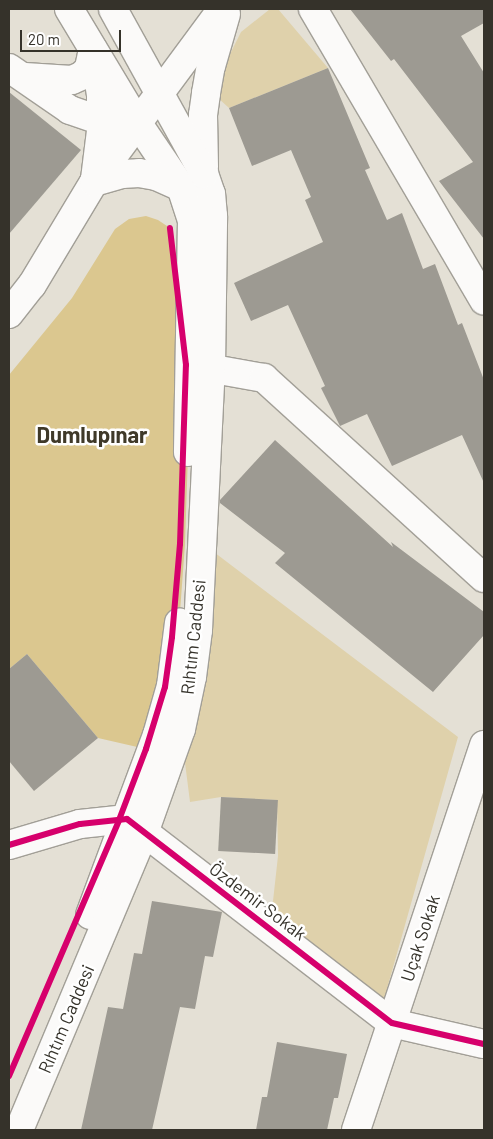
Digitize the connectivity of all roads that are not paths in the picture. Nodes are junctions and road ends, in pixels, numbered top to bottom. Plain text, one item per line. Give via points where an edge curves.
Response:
1 (69, 9) edge
2 (113, 9) edge
3 (222, 9) edge
4 (228, 9) edge
5 (313, 9) edge
6 (93, 49) junction
7 (15, 72) edge
8 (159, 92) junction
9 (101, 121) junction
10 (137, 122) junction
11 (204, 174) junction
12 (94, 182) junction
13 (180, 187) junction
14 (484, 301) edge
15 (9, 314) edge
16 (201, 366) junction
17 (484, 578) edge
18 (484, 745) edge
19 (136, 826) junction
20 (9, 845) edge
21 (392, 1023) junction
22 (484, 1044) edge
23 (9, 1113) edge
24 (19, 1130) edge
25 (356, 1130) edge

1 - 6 main road
2 - 8 main road
3 - 8 main road
4 - 11 main road via 206,93 202,138
5 - 14 main road
6 - 7 main road via 89,68 72,80
6 - 9 main road via 100,78
6 - 10 main road
7 - 9 main road via 70,110
8 - 10 main road
8 - 11 main road
9 - 10 main road via 122,125
9 - 12 main road
10 - 12 main road
10 - 13 main road
11 - 16 main road, Rıhtım Caddesi via 211,194 213,216
12 - 13 main road via 139,173 156,176
12 - 15 main road via 32,285
13 - 16 main road, Rıhtım Caddesi via 192,220
16 - 17 main road via 264,378
16 - 19 main road, Rıhtım Caddesi via 178,639 171,686
18 - 21 main road, Uçak Sokak
19 - 20 main road via 80,824
19 - 21 main road, Özdemir Sokak
19 - 23 main road, Rıhtım Caddesi via 60,991
19 - 24 main road, Rıhtım Caddesi
21 - 22 main road, Özdemir Sokak
21 - 25 main road, Uçak Sokak

